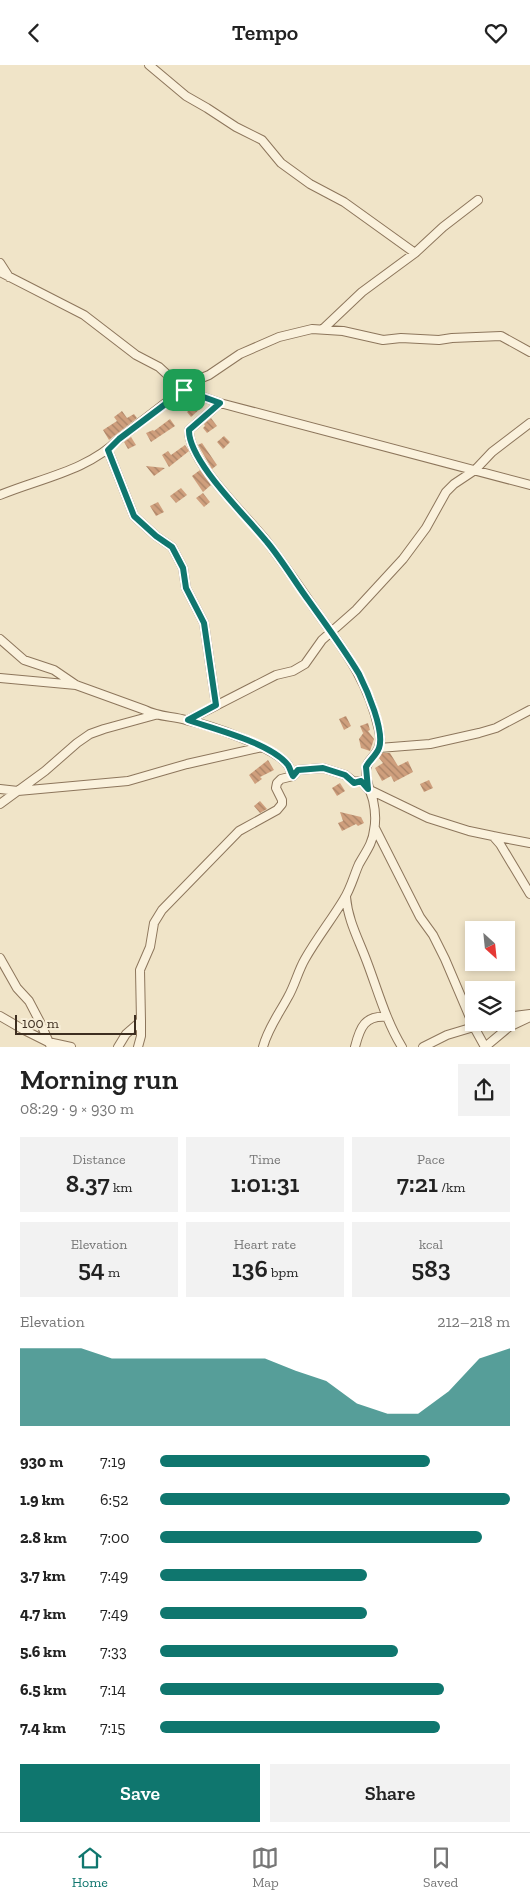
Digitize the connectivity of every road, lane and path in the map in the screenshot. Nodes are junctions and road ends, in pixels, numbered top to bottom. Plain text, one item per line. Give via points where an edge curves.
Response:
1 (149, 65) edge
2 (478, 200) dead end
3 (415, 253) junction
4 (0, 263) edge
5 (0, 272) edge
6 (10, 279) junction
7 (323, 329) junction
8 (530, 352) edge
9 (184, 390) junction
10 (220, 403) junction
11 (530, 423) edge
12 (108, 450) junction
13 (475, 470) junction
14 (530, 485) edge
15 (0, 495) edge
16 (330, 632) junction
17 (0, 639) edge
18 (0, 678) edge
19 (76, 685) junction
20 (216, 705) junction
21 (530, 710) edge
22 (154, 715) junction
23 (188, 720) junction
24 (262, 747) junction
25 (379, 748) junction
26 (293, 776) junction
27 (0, 789) edge
28 (368, 789) junction
29 (18, 791) junction
30 (0, 804) edge
31 (375, 828) junction
32 (493, 836) junction
33 (530, 843) edge
34 (530, 894) edge
35 (346, 897) junction
36 (0, 958) edge
37 (465, 1006) edge
38 (0, 1016) edge
39 (530, 1016) edge
40 (387, 1017) junction
41 (515, 1017) edge
42 (141, 1021) junction
43 (515, 1024) edge
44 (465, 1030) edge
45 (476, 1031) edge
46 (504, 1031) edge
47 (49, 1044) edge
48 (56, 1047) edge
49 (71, 1047) edge
50 (118, 1047) edge
51 (138, 1047) edge
52 (263, 1047) edge
53 (355, 1047) edge
54 (402, 1047) edge
55 (423, 1047) edge

1 - 3 street via 186,96 262,140 281,163 310,184 344,202
2 - 3 street
3 - 7 street via 362,292
4 - 6 street
5 - 6 street
6 - 9 street via 84,315 136,355 158,367
7 - 8 street via 383,340 501,336
7 - 9 street via 279,337 240,354
9 - 10 street
9 - 12 street
10 - 13 street
10 - 16 street via 189,430 193,445 215,481 268,542
11 - 13 street via 492,452
12 - 15 street via 82,466
12 - 20 street via 134,516 172,547 183,568 186,588 204,623
13 - 14 street
13 - 16 street via 454,483 402,559 362,604
16 - 20 street via 305,664
16 - 25 street via 352,661 368,693 379,730
17 - 19 street via 24,660 54,670
18 - 19 street
19 - 22 street
20 - 23 street
21 - 25 street via 479,733 430,744
22 - 23 street
22 - 29 street via 90,734
23 - 24 street
24 - 26 street via 288,765
24 - 29 street via 128,781
25 - 28 street via 366,767
26 - 28 street via 298,770 323,768 345,775 354,783 361,781
26 - 42 street via 277,783 282,804 277,810 239,831 162,910 154,923 150,947 140,970
27 - 29 street
28 - 31 street via 373,800
28 - 32 street via 428,818
29 - 30 street
31 - 35 street
31 - 37 street via 420,917 433,935
32 - 33 street
32 - 34 street
35 - 40 street via 350,923
35 - 52 street via 304,961
36 - 47 street via 17,988 29,1001
38 - 47 street
39 - 41 street
39 - 43 street
40 - 53 street via 376,1016 365,1022
40 - 54 street
42 - 50 street via 126,1034
42 - 51 street
44 - 55 street
45 - 46 street via 485,1047
47 - 48 street
47 - 49 street

